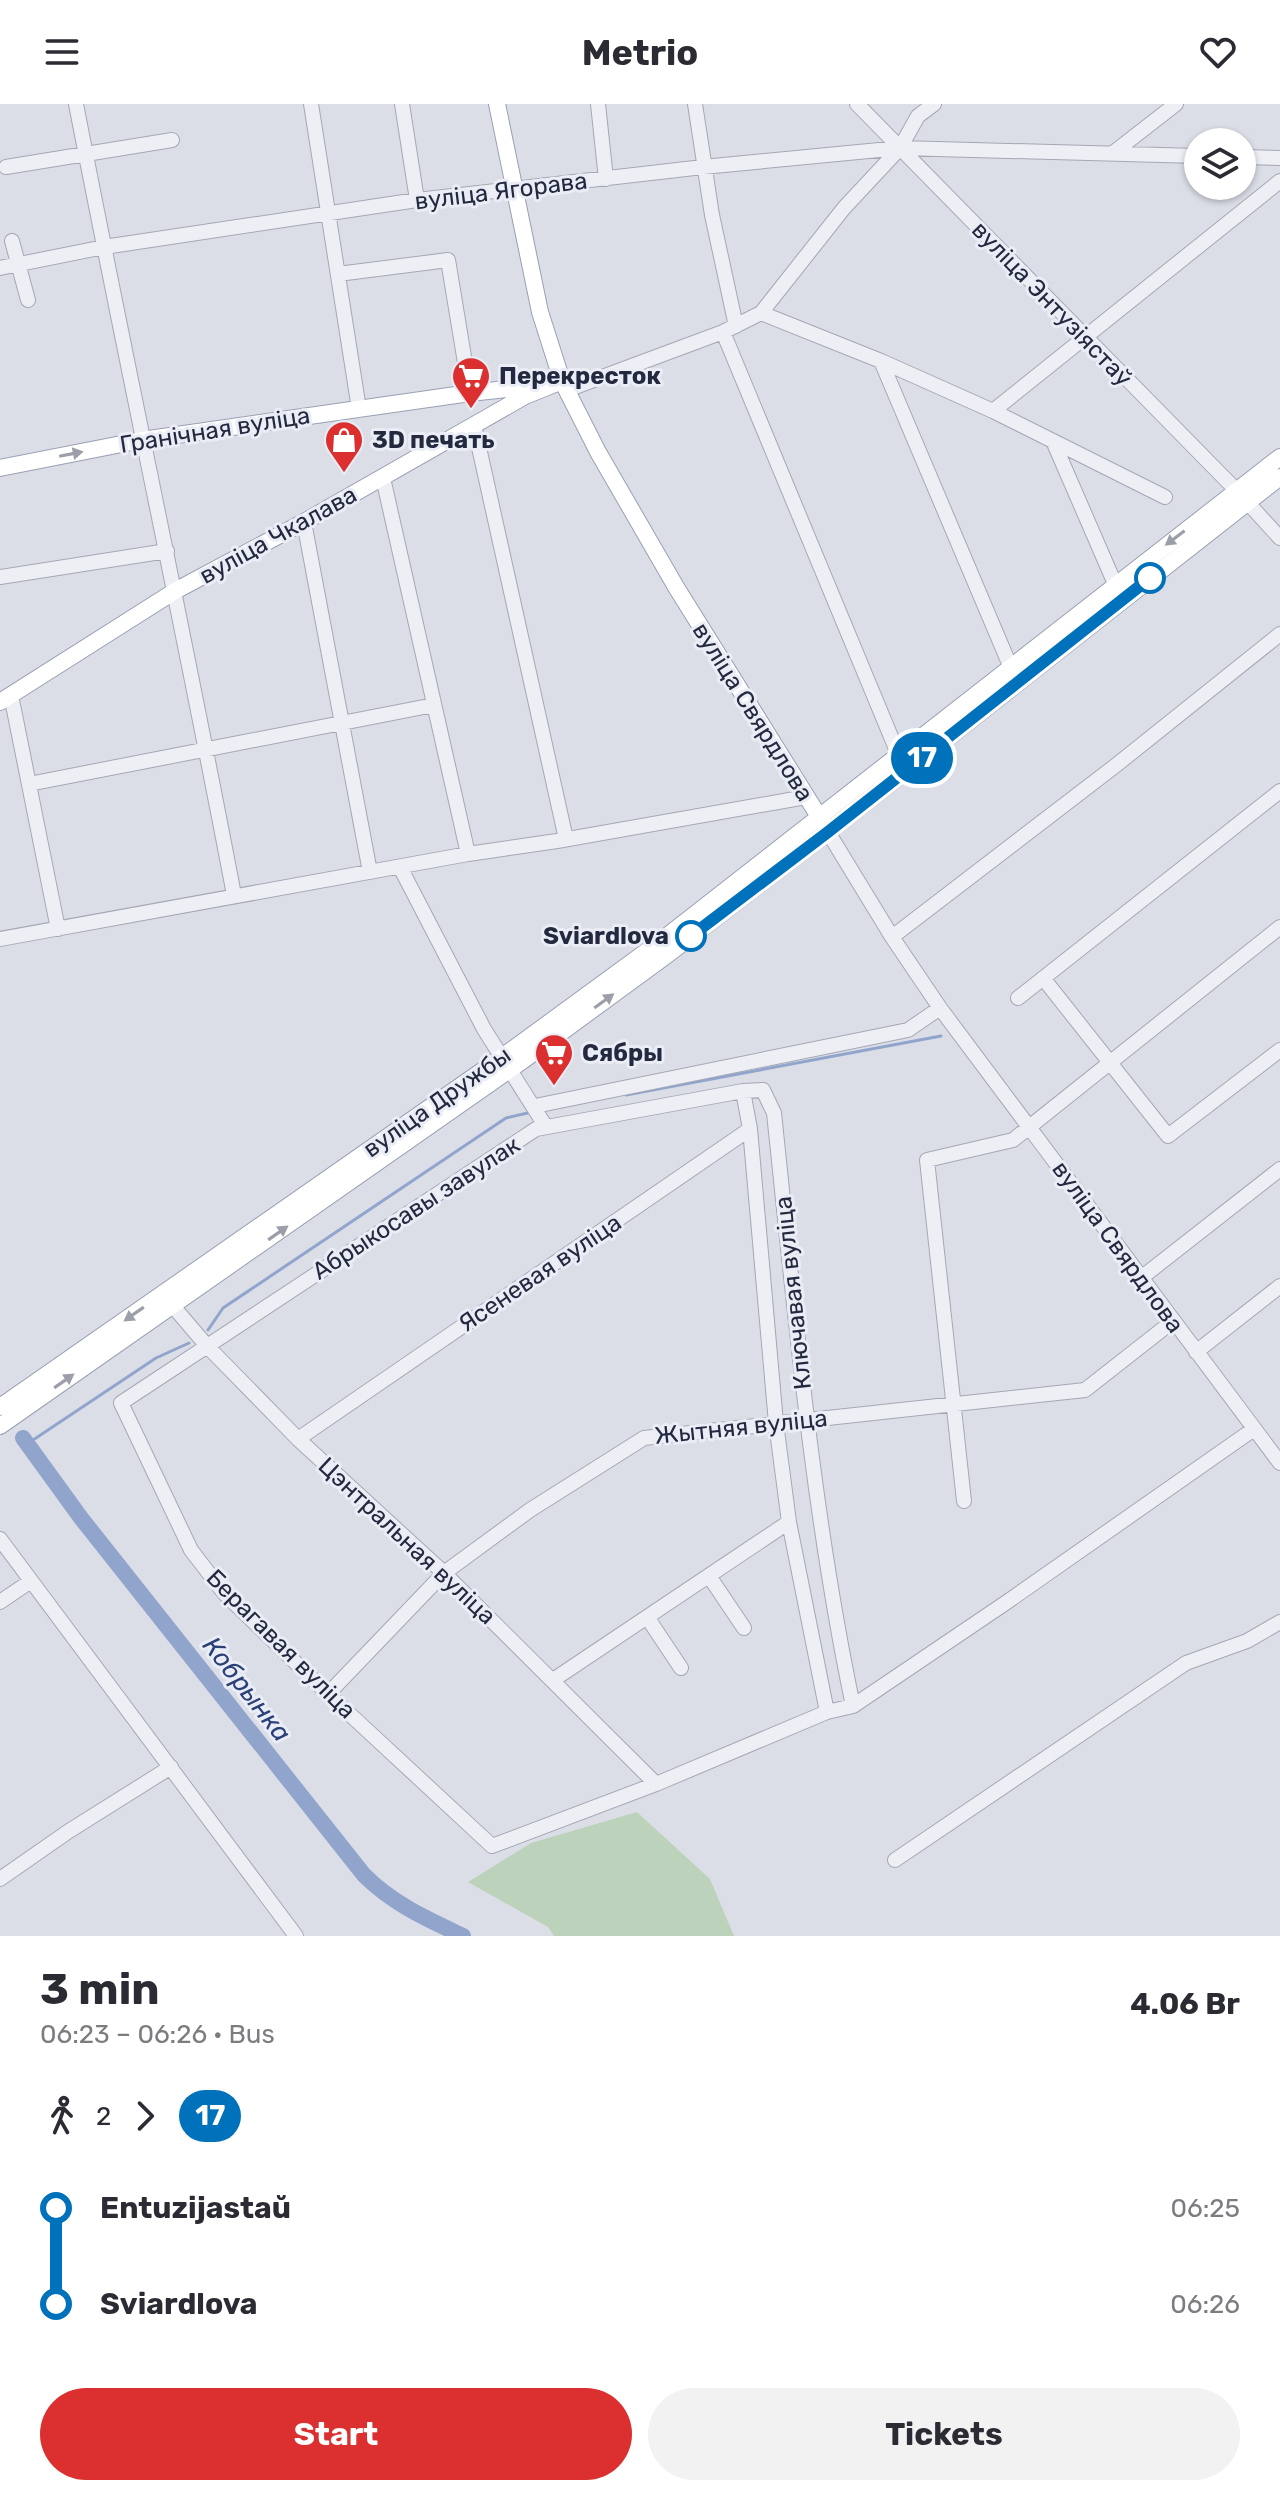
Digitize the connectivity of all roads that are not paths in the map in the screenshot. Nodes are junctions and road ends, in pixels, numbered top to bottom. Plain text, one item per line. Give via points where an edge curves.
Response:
1 (76, 104) edge
2 (311, 104) edge
3 (402, 104) edge
4 (497, 104) edge
5 (598, 104) edge
6 (695, 104) edge
7 (857, 104) edge
8 (934, 104) edge
9 (1176, 104) edge
10 (172, 140) dead end
11 (900, 148) junction
12 (85, 152) junction
13 (1113, 153) junction
14 (1184, 156) edge
15 (1256, 157) edge
16 (1280, 158) edge
17 (6, 167) dead end
18 (703, 167) junction
19 (606, 179) junction
20 (1280, 181) edge
21 (513, 189) junction
22 (417, 200) junction
23 (328, 213) junction
24 (12, 241) dead end
25 (104, 247) junction
26 (20, 264) junction
27 (0, 268) edge
28 (338, 274) junction
29 (28, 300) dead end
30 (761, 313) junction
31 (729, 329) junction
32 (1084, 338) junction
33 (881, 361) junction
34 (565, 386) junction
35 (470, 393) junction
36 (525, 396) junction
37 (359, 409) junction
38 (993, 411) junction
39 (474, 425) junction
40 (142, 440) junction
41 (1053, 441) junction
42 (1280, 457) edge
43 (0, 468) edge
44 (1280, 477) edge
45 (383, 478) junction
46 (1165, 497) dead end
47 (1242, 497) junction
48 (304, 522) junction
49 (1280, 538) edge
50 (167, 551) junction
51 (0, 577) edge
52 (1115, 584) junction
53 (175, 591) junction
54 (1280, 634) edge
55 (1011, 668) junction
56 (6, 699) edge
57 (434, 705) junction
58 (341, 724) junction
59 (206, 748) junction
60 (899, 756) junction
61 (29, 784) junction
62 (1280, 791) edge
63 (806, 797) junction
64 (819, 817) junction
65 (828, 832) junction
66 (566, 839) junction
67 (468, 854) junction
68 (400, 867) junction
69 (370, 872) junction
70 (754, 887) junction
71 (234, 895) junction
72 (1280, 927) edge
73 (58, 929) junction
74 (892, 937) junction
75 (0, 939) edge
76 (1043, 978) junction
77 (1018, 998) dead end
78 (940, 1008) junction
79 (1280, 1050) edge
80 (1110, 1062) junction
81 (506, 1063) junction
82 (743, 1091) junction
83 (535, 1106) junction
84 (1029, 1126) junction
85 (546, 1127) junction
86 (750, 1129) junction
87 (1280, 1169) edge
88 (1141, 1278) junction
89 (1280, 1286) edge
90 (168, 1300) junction
91 (1173, 1321) junction
92 (207, 1346) junction
93 (1191, 1346) junction
94 (121, 1403) joint
95 (952, 1404) junction
96 (3, 1406) edge
97 (805, 1420) junction
98 (776, 1423) junction
99 (0, 1426) edge
100 (1254, 1429) junction
101 (298, 1439) junction
102 (1280, 1463) edge
103 (964, 1501) dead end
104 (789, 1522) junction
105 (0, 1539) edge
106 (444, 1573) junction
107 (709, 1576) junction
108 (31, 1581) junction
109 (0, 1602) edge
110 (647, 1617) junction
111 (1280, 1622) edge
112 (744, 1628) dead end
113 (681, 1668) dead end
114 (553, 1680) junction
115 (328, 1694) junction
116 (853, 1706) junction
117 (827, 1712) junction
118 (171, 1767) junction
119 (656, 1784) junction
120 (895, 1860) dead end
121 (0, 1879) edge
122 (296, 1936) edge

1 - 12 street
2 - 23 street
3 - 22 street
4 - 21 main road, вуліца Свярдлова
5 - 19 street
6 - 18 street
7 - 11 street, вуліца Энтузіястаў
8 - 11 street via 918,116
9 - 13 street
10 - 12 street
11 - 13 street, вуліца Ягорава
11 - 18 street, вуліца Ягорава
11 - 30 street via 844,208
11 - 32 street, вуліца Энтузіястаў
12 - 17 street
12 - 25 street
13 - 14 street, вуліца Ягорава
15 - 16 street
18 - 19 street, вуліца Ягорава
18 - 31 street
19 - 21 street, вуліца Ягорава
20 - 32 street
21 - 22 street, вуліца Ягорава
21 - 34 main road, вуліца Свярдлова via 540,312
22 - 23 street, вуліца Ягорава
23 - 25 street, вуліца Ягорава
23 - 28 street
24 - 26 street
25 - 26 street, вуліца Ягорава
25 - 40 street
26 - 27 street, вуліца Ягорава
26 - 29 street
28 - 35 street via 448,260
28 - 37 street
30 - 31 street
30 - 33 street
31 - 34 street
31 - 60 street
32 - 38 street
32 - 47 street, вуліца Энтузіястаў
33 - 38 street
33 - 55 street
34 - 36 main road, вуліца Чкалава
34 - 63 main road, вуліца Свярдлова via 676,587
35 - 36 main road, Гранічная вуліца via 506,389
35 - 37 main road, Гранічная вуліца
36 - 39 main road, вуліца Чкалава
37 - 40 main road, Гранічная вуліца
38 - 41 street
39 - 45 main road, вуліца Чкалава
39 - 66 street
43 -> 40 main road, Гранічная вуліца
40 - 50 street
41 - 46 street
41 - 52 street
42 - 47 main road, вуліца Дружбы
44 - 47 main road, вуліца Дружбы
45 - 48 main road, вуліца Чкалава
45 - 57 street
47 - 49 street, вуліца Энтузіястаў
47 -> 52 main road, вуліца Дружбы
47 - 65 main road, вуліца Дружбы
48 - 53 main road, вуліца Чкалава
48 - 58 street
50 - 51 street
50 - 53 street
52 - 55 main road, вуліца Дружбы
53 - 56 main road, вуліца Чкалава
53 - 59 street
54 - 74 street
55 - 60 main road, вуліца Дружбы
56 - 61 street
57 - 58 street
57 - 67 street
58 - 59 street
58 - 69 street
59 - 61 street
59 - 71 street
60 - 64 main road, вуліца Дружбы
60 - 65 main road via 829,818
61 - 73 street
62 - 76 street
63 - 64 main road, вуліца Свярдлова
63 - 66 street
64 - 65 main road, вуліца Свярдлова
64 - 70 main road via 816,831
64 - 81 main road, вуліца Дружбы
65 - 70 main road, вуліца Дружбы
65 - 74 street, вуліца Свярдлова
66 - 67 street
67 - 68 street
68 - 69 street
68 - 81 street
69 - 71 street
81 -> 70 main road, вуліца Дружбы via 667,955
71 - 73 street
72 - 80 street
73 - 75 street
74 - 78 street, вуліца Свярдлова
76 - 77 street
76 - 80 street
78 - 83 street, Абрыкосавы завулак via 908,1030
78 - 84 street, вуліца Свярдлова
79 - 80 street via 1168,1136
80 - 84 street
81 - 83 street
81 - 90 main road, вуліца Дружбы via 237,1242
90 -> 81 main road, вуліца Дружбы via 432,1123
82 - 85 street, Абрыкосавы завулак
82 - 86 street
82 - 97 street, Ключавая вуліца via 763,1090 774,1113
83 - 85 street
84 - 88 street, вуліца Свярдлова
84 - 95 street via 1013,1140 927,1160
85 - 92 street, Абрыкосавы завулак
86 - 98 street, Ключавая вуліца
86 - 101 street, Ясеневая вуліца
87 - 88 street
88 - 91 street, вуліца Свярдлова
89 - 93 street
90 - 92 street, Цэнтральная вуліца
90 -> 96 main road, вуліца Дружбы
99 -> 90 main road, вуліца Дружбы
91 - 93 street, вуліца Свярдлова
91 - 95 street, Жытняя вуліца via 1085,1390
92 - 94 street, Абрыкосавы завулак
92 - 101 street, Цэнтральная вуліца
93 - 100 street, вуліца Свярдлова
94 - 115 street, Берагавая вуліца via 191,1550 224,1593
95 - 97 street, Жытняя вуліца
95 - 103 street
97 - 98 street, Жытняя вуліца
97 - 116 street, Ключавая вуліца
98 - 104 street, Ключавая вуліца
98 - 106 street, Жытняя вуліца via 644,1438 530,1510
100 - 102 street, вуліца Свярдлова
100 - 116 street
101 - 106 street, Цэнтральная вуліца
104 - 107 street
104 - 117 street, Ключавая вуліца
105 - 108 street
106 - 114 street, Цэнтральная вуліца
106 - 115 street, Жытняя вуліца
107 - 110 street
107 - 112 street
108 - 109 street
108 - 118 street
110 - 113 street
110 - 114 street
111 - 120 street via 1247,1641 1186,1663
114 - 119 street, Цэнтральная вуліца
115 - 119 street, Берагавая вуліца via 492,1846
116 - 117 street
117 - 119 street
118 - 121 street
118 - 122 street

